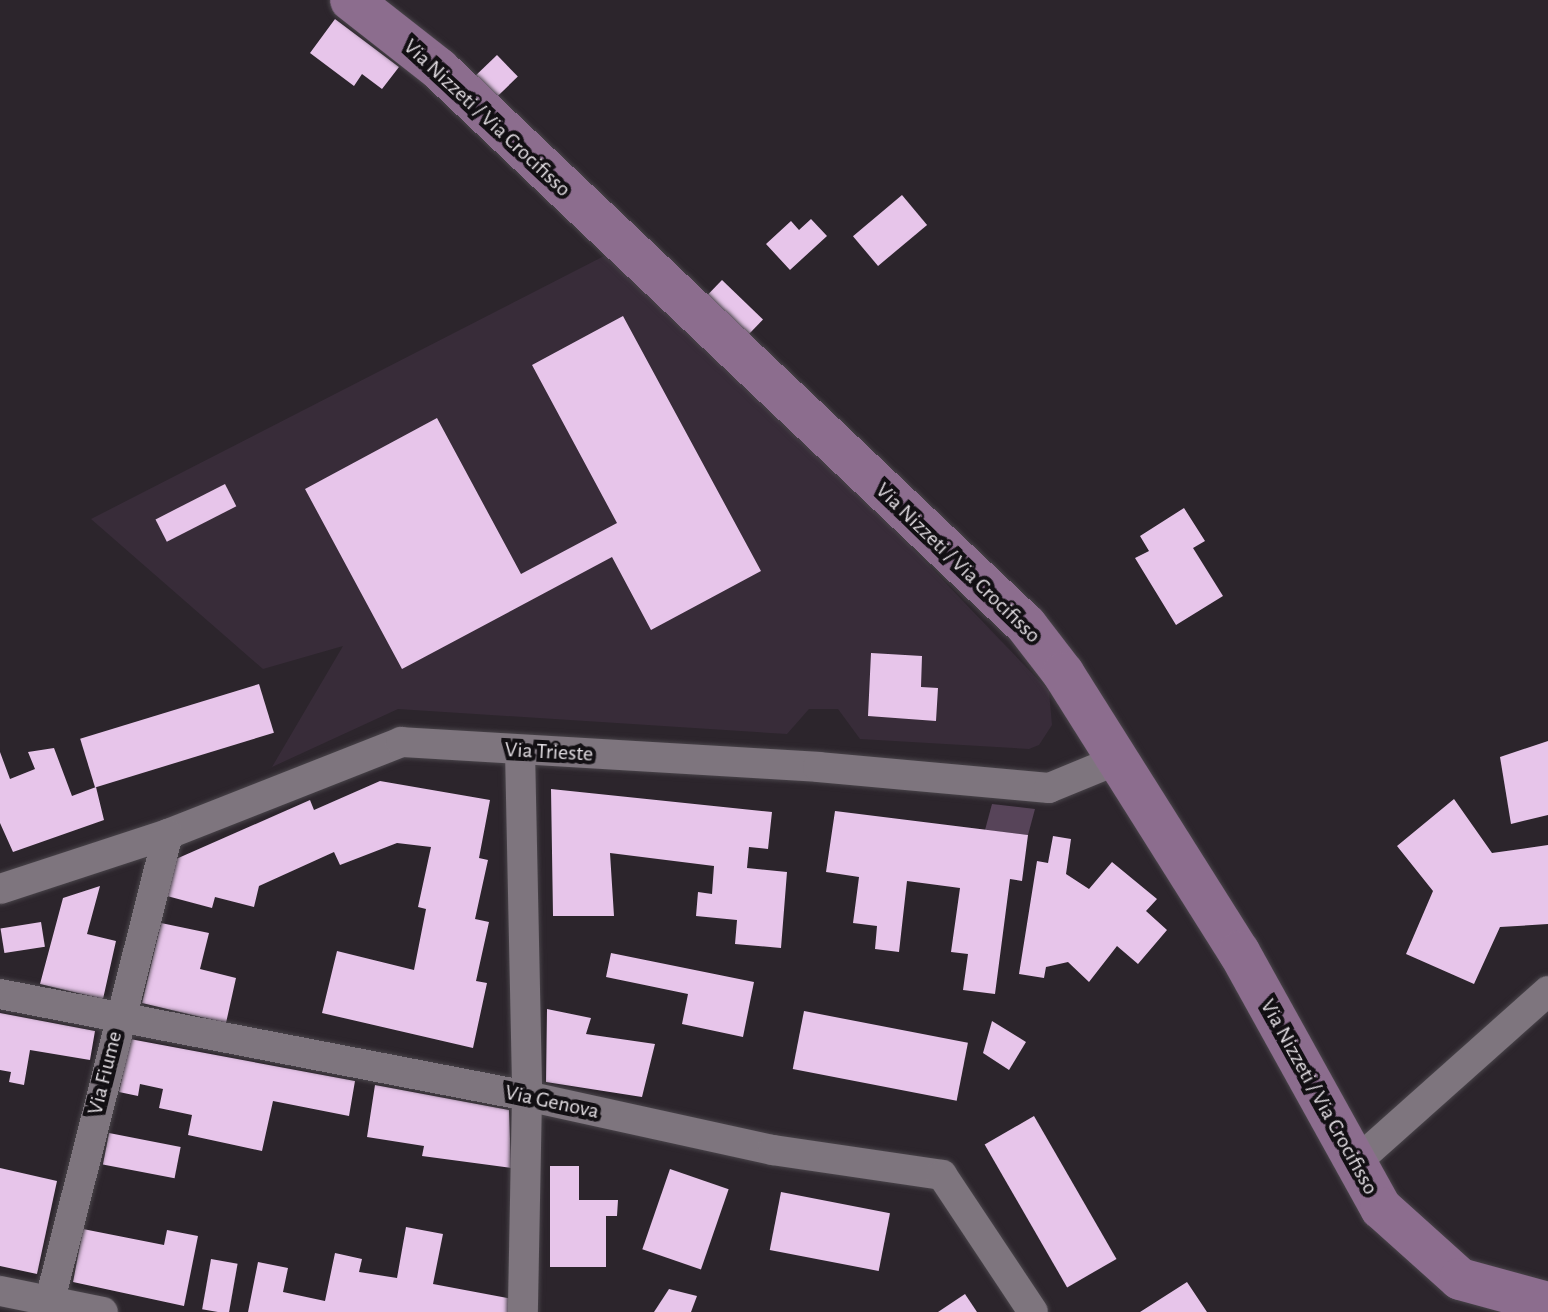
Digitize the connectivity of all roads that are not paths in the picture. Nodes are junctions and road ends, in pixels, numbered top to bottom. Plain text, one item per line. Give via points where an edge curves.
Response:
1 (351, 0) edge
2 (520, 750) junction
3 (1117, 760) junction
4 (168, 834) junction
5 (0, 889) edge
6 (1548, 991) edge
7 (0, 994) edge
8 (119, 1017) junction
9 (527, 1096) junction
10 (1354, 1164) junction
11 (0, 1291) edge
12 (1548, 1303) edge
13 (48, 1306) edge
14 (103, 1312) edge
15 (523, 1312) edge
16 (1033, 1312) edge

1 - 3 street, Via Nizzeti / Via Crocifisso via 439,69 1026,625
2 - 3 street, Via Trieste via 818,767 1049,788
2 - 4 street, Via Trieste via 401,742
2 - 9 street
3 - 10 street, Via Nizzeti / Via Crocifisso via 1239,952
4 - 5 street, Via Trieste
4 - 8 street, Via Fiume
6 - 10 street
7 - 8 street, Via Genova
8 - 9 street, Via Genova
8 - 13 street, Via Fiume
9 - 15 street
9 - 16 street, Via Genova via 773,1150 942,1175
10 - 12 street, Via Nizzeti / Via Crocifisso via 1381,1208 1460,1279
11 - 13 street
13 - 14 street

